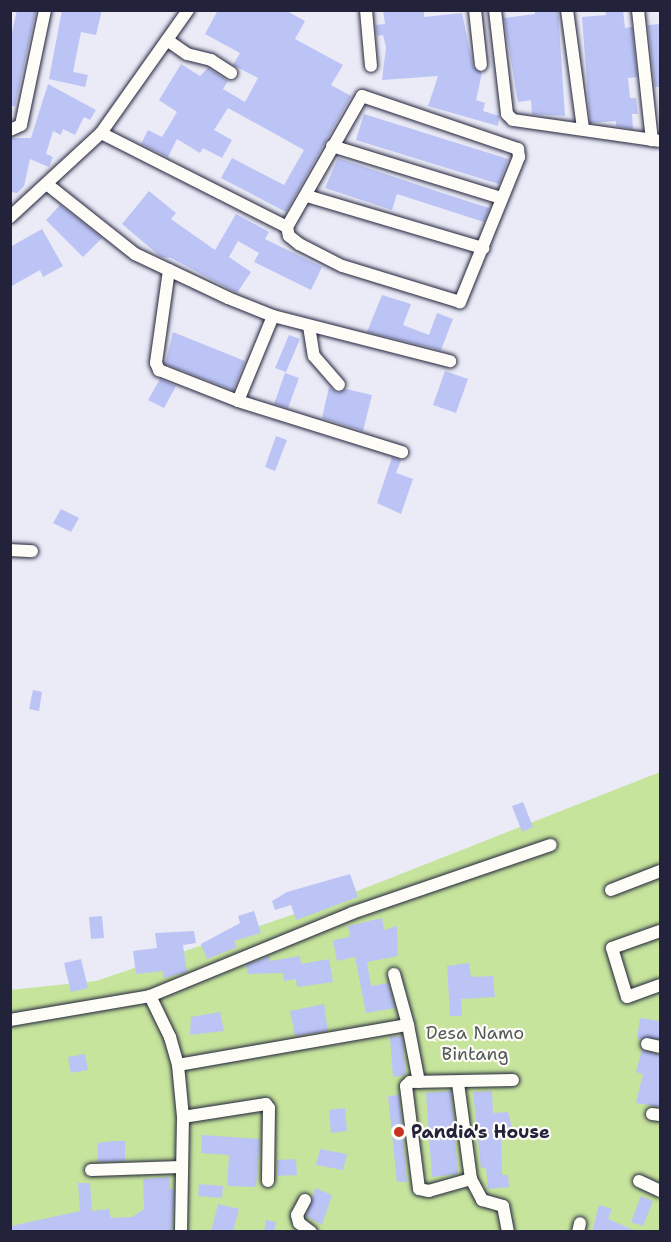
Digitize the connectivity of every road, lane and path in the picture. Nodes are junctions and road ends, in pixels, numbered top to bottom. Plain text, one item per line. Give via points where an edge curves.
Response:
1 (45, 10) edge
2 (188, 10) edge
3 (366, 10) edge
4 (475, 10) edge
5 (495, 10) edge
6 (567, 10) edge
7 (638, 10) edge
8 (167, 40) junction
9 (481, 65) dead end
10 (371, 66) dead end
11 (231, 73) dead end
12 (583, 129) junction
13 (10, 130) edge
14 (101, 133) junction
15 (656, 140) edge
16 (332, 146) junction
17 (48, 184) junction
18 (307, 196) junction
19 (501, 198) junction
20 (10, 217) edge
21 (286, 227) junction
22 (483, 248) junction
23 (169, 270) junction
24 (273, 316) junction
25 (309, 326) junction
26 (450, 361) dead end
27 (339, 385) dead end
28 (238, 401) junction
29 (402, 452) dead end
30 (10, 550) edge
31 (32, 551) dead end
32 (550, 845) dead end
33 (660, 871) edge
34 (611, 890) dead end
35 (660, 931) edge
36 (394, 974) dead end
37 (660, 985) edge
38 (150, 996) junction
39 (10, 1020) edge
40 (408, 1025) junction
41 (646, 1044) dead end
42 (660, 1047) edge
43 (178, 1065) junction
44 (513, 1080) dead end
45 (419, 1082) junction
46 (458, 1083) junction
47 (183, 1117) junction
48 (182, 1167) junction
49 (91, 1170) dead end
50 (471, 1179) junction
51 (268, 1181) dead end
52 (639, 1181) dead end
53 (660, 1191) edge
54 (305, 1200) dead end
55 (181, 1232) edge
56 (311, 1232) edge
57 (508, 1232) edge

1 - 13 street via 21,125
2 - 8 street
3 - 10 street
4 - 9 street
5 - 12 street via 507,114 521,124
6 - 12 street
7 - 15 street
8 - 11 street via 187,54 211,60
8 - 14 street
12 - 15 street
14 - 17 street
14 - 21 street
16 - 18 street
16 - 19 street
16 - 19 street via 360,97 375,99 515,146 519,157
17 - 20 street
17 - 23 street via 135,254
18 - 21 street
18 - 22 street
19 - 22 street
21 - 22 street via 298,244 342,266 457,302 464,300
23 - 24 street
23 - 28 street via 157,369
24 - 25 street
24 - 28 street
25 - 26 street
25 - 27 street via 314,356
28 - 29 street
30 - 31 street
32 - 38 street via 352,913
33 - 34 street
35 - 37 street via 612,948 627,996
36 - 40 street
38 - 39 street
38 - 43 street via 170,1037
40 - 43 street
40 - 45 street
41 - 42 street
43 - 47 street
44 - 46 street
45 - 46 street
45 - 50 street via 406,1086 418,1189 429,1191
46 - 50 street
47 - 48 street
47 - 51 street via 266,1104
48 - 49 street
48 - 55 street
50 - 57 street via 482,1200 503,1206
52 - 53 street
54 - 56 street via 297,1215 299,1223

